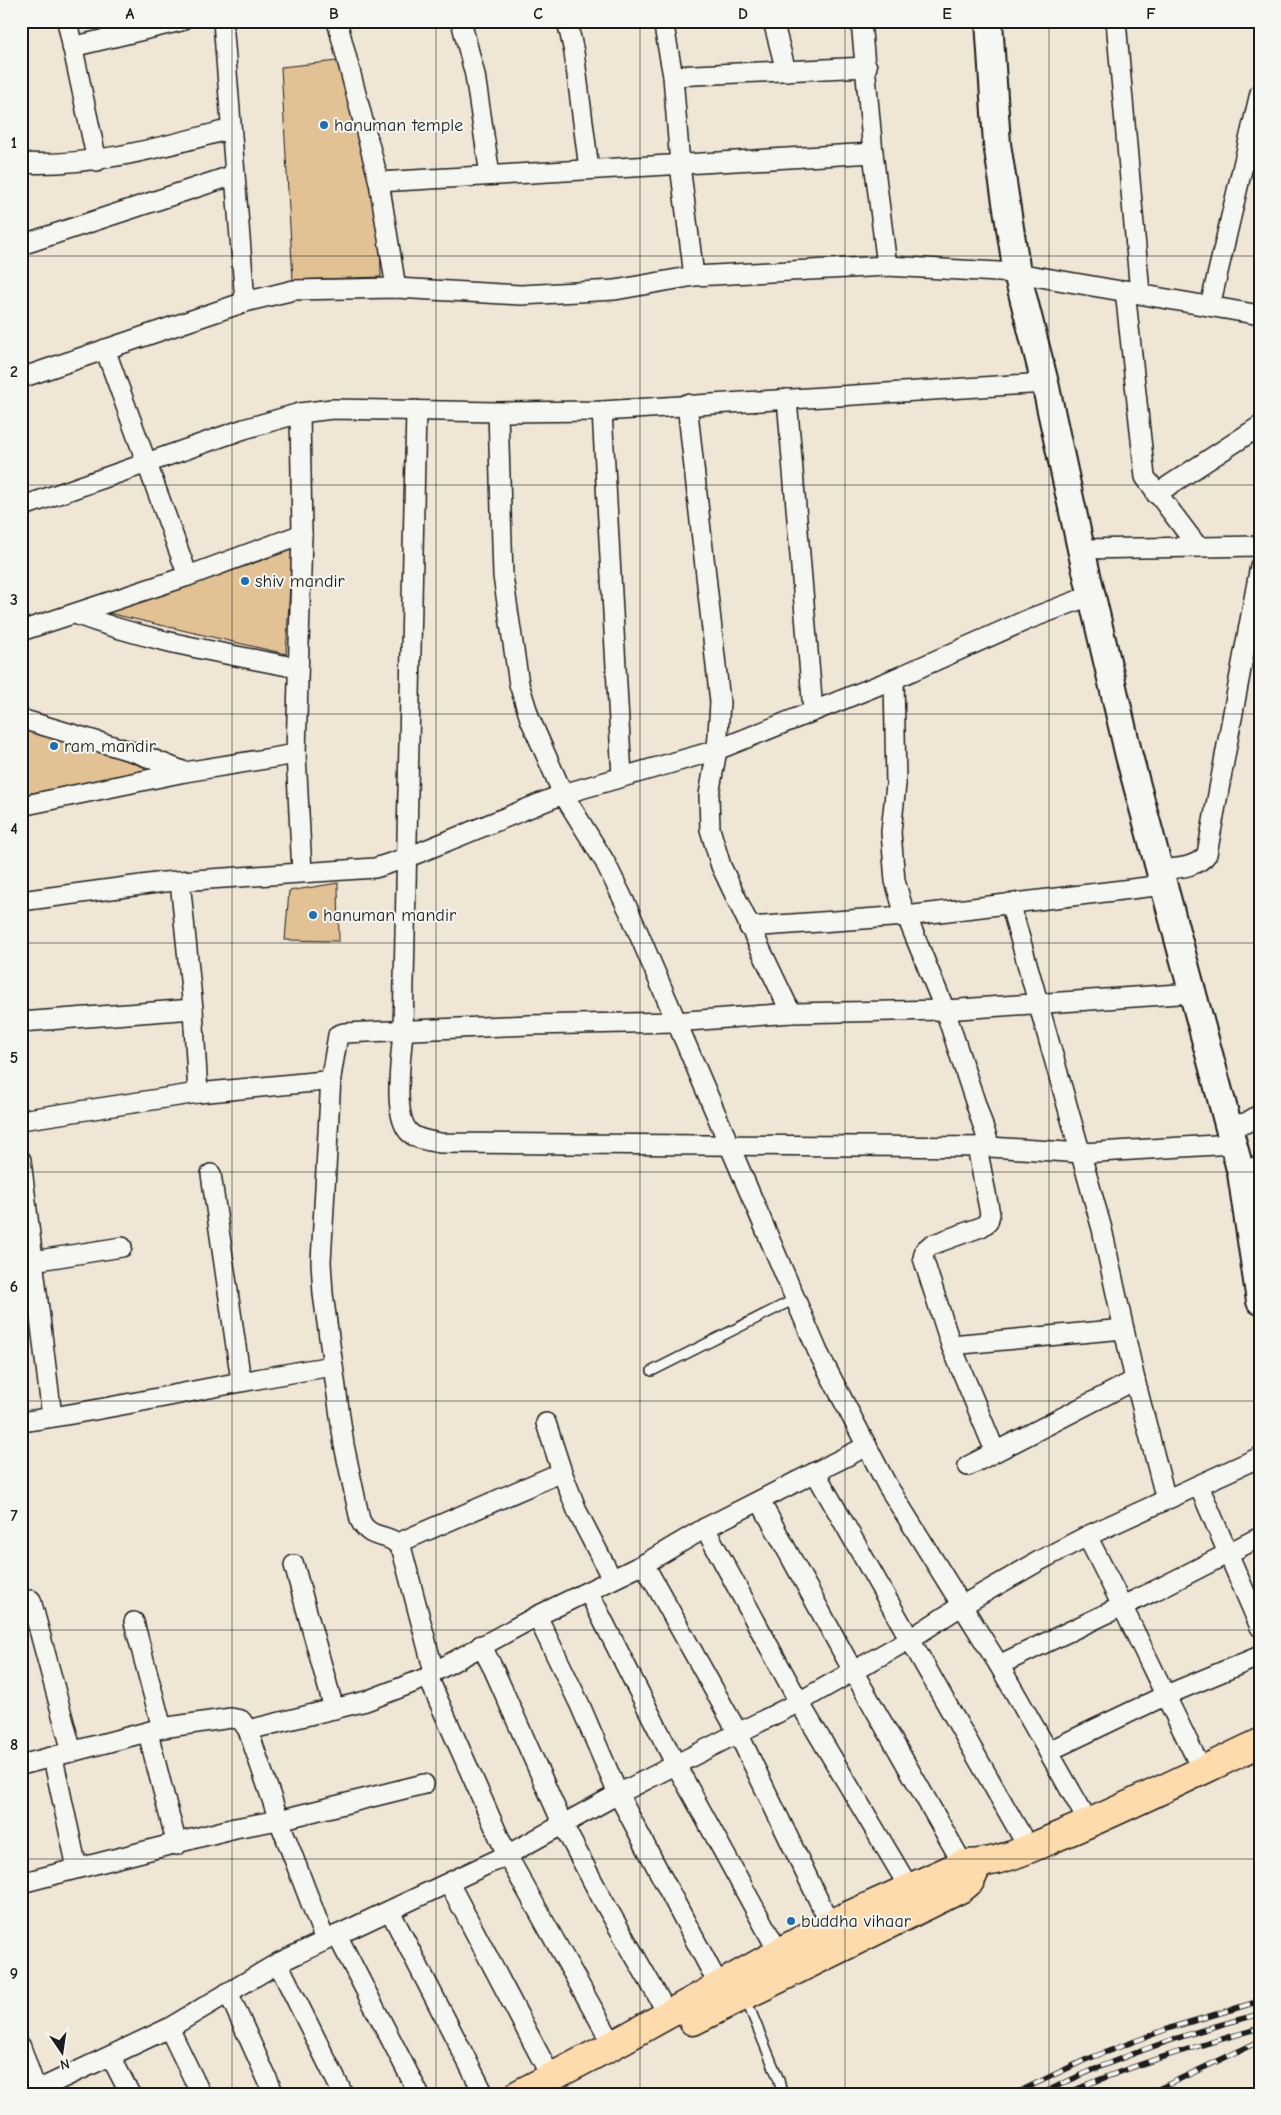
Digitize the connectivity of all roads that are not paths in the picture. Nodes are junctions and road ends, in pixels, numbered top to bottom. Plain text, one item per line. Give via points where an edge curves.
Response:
1 (67, 21) edge
2 (181, 21) edge
3 (223, 21) edge
4 (337, 21) edge
5 (461, 21) edge
6 (567, 21) edge
7 (663, 21) edge
8 (773, 21) edge
9 (861, 21) edge
10 (989, 21) edge
11 (1116, 21) edge
12 (72, 47) junction
13 (867, 67) junction
14 (786, 71) junction
15 (673, 76) junction
16 (1260, 93) edge
17 (231, 129) junction
18 (873, 153) junction
19 (97, 161) junction
20 (21, 163) edge
21 (680, 166) junction
22 (589, 169) junction
23 (234, 175) junction
24 (490, 175) junction
25 (379, 182) junction
26 (21, 245) edge
27 (888, 266) junction
28 (1017, 272) junction
29 (694, 276) junction
30 (396, 288) junction
31 (1132, 292) junction
32 (245, 302) junction
33 (1210, 306) junction
34 (1260, 315) edge
35 (105, 349) junction
36 (21, 378) edge
37 (1046, 383) junction
38 (787, 399) junction
39 (687, 404) junction
40 (416, 410) junction
41 (602, 411) junction
42 (498, 412) junction
43 (300, 413) junction
44 (1260, 426) edge
45 (146, 462) junction
46 (1156, 494) junction
47 (21, 507) edge
48 (302, 534) junction
49 (1260, 546) edge
50 (1198, 547) junction
51 (1081, 549) junction
52 (1260, 566) edge
53 (188, 576) junction
54 (1092, 595) junction
55 (75, 614) junction
56 (21, 631) edge
57 (298, 668) junction
58 (894, 679) junction
59 (813, 711) junction
60 (21, 719) edge
61 (717, 750) junction
62 (296, 754) junction
63 (185, 772) junction
64 (622, 777) junction
65 (563, 794) junction
66 (21, 806) edge
67 (406, 858) junction
68 (302, 872) junction
69 (1162, 878) junction
70 (180, 881) junction
71 (21, 901) edge
72 (1010, 904) junction
73 (906, 916) junction
74 (749, 927) junction
75 (1194, 993) junction
76 (1040, 1002) junction
77 (193, 1009) junction
78 (944, 1010) junction
79 (791, 1013) junction
80 (21, 1022) edge
81 (675, 1022) junction
82 (403, 1030) junction
83 (331, 1077) junction
84 (198, 1094) junction
85 (1260, 1114) edge
86 (21, 1120) edge
87 (1231, 1135) junction
88 (730, 1145) junction
89 (984, 1147) junction
90 (1082, 1153) junction
91 (21, 1160) edge
92 (1250, 1169) edge
93 (211, 1174) dead end
94 (122, 1247) dead end
95 (33, 1260) junction
96 (1258, 1271) edge
97 (795, 1298) junction
98 (1260, 1301) edge
99 (1124, 1329) junction
100 (951, 1346) junction
101 (333, 1366) junction
102 (652, 1371) dead end
103 (1136, 1380) junction
104 (241, 1381) junction
105 (52, 1417) junction
106 (21, 1422) edge
107 (546, 1423) dead end
108 (867, 1446) junction
109 (995, 1451) junction
110 (1260, 1457) edge
111 (968, 1466) dead end
112 (562, 1472) junction
113 (815, 1472) junction
114 (1199, 1486) junction
115 (1166, 1500) junction
116 (760, 1501) junction
117 (705, 1528) junction
118 (1087, 1536) junction
119 (1260, 1537) edge
120 (398, 1543) junction
121 (1226, 1552) junction
122 (644, 1564) junction
123 (294, 1565) dead end
124 (612, 1579) junction
125 (588, 1592) junction
126 (31, 1600) dead end
127 (961, 1606) junction
128 (1123, 1606) junction
129 (537, 1616) junction
130 (134, 1622) dead end
131 (1260, 1627) edge
132 (910, 1639) junction
133 (481, 1645) junction
134 (1260, 1656) edge
135 (999, 1665) junction
136 (853, 1671) junction
137 (431, 1674) junction
138 (1164, 1696) junction
139 (799, 1702) junction
140 (334, 1710) junction
141 (155, 1730) junction
142 (248, 1730) junction
143 (738, 1733) junction
144 (1260, 1743) edge
145 (1049, 1751) junction
146 (72, 1752) junction
147 (53, 1758) junction
148 (21, 1765) edge
149 (676, 1765) junction
150 (1202, 1770) junction
151 (424, 1784) dead end
152 (618, 1794) junction
153 (279, 1820) junction
154 (1089, 1823) junction
155 (563, 1825) junction
156 (176, 1844) junction
157 (1029, 1849) junction
158 (507, 1854) junction
159 (970, 1865) junction
160 (77, 1868) junction
161 (21, 1883) edge
162 (449, 1884) junction
163 (910, 1889) junction
164 (390, 1911) junction
165 (830, 1924) junction
166 (331, 1937) junction
167 (778, 1953) junction
168 (278, 1963) junction
169 (228, 1992) junction
170 (730, 1994) junction
171 (668, 2014) junction
172 (169, 2028) junction
173 (613, 2046) junction
174 (21, 2047) edge
175 (111, 2056) junction
176 (552, 2086) edge
177 (56, 2088) edge
178 (32, 2092) edge
179 (130, 2094) edge
180 (201, 2094) edge
181 (274, 2094) edge
182 (343, 2094) edge
183 (419, 2094) edge
184 (484, 2094) edge
185 (519, 2094) edge
186 (782, 2094) edge

1 - 12 street
2 - 12 street
3 - 17 street
4 - 25 street
5 - 24 street via 475,76
6 - 22 street
7 - 15 street
8 - 14 street
9 - 13 street
10 - 28 street via 997,144
11 - 31 street
12 - 19 street
13 - 14 street
13 - 18 street
14 - 15 street
15 - 21 street
16 - 33 street
17 - 19 street
17 - 23 street
18 - 21 street
18 - 27 street
19 - 20 street via 51,165
21 - 22 street
21 - 29 street
22 - 24 street
23 - 26 street
23 - 32 street
24 - 25 street
25 - 30 street
27 - 28 street
27 - 29 street
28 - 31 street
28 - 37 street
29 - 30 street via 615,290 530,294
30 - 32 street via 294,290
31 - 33 street
31 - 46 street via 1142,467
32 - 35 street
33 - 34 street
35 - 36 street
35 - 45 street
37 - 38 street
37 - 51 street
38 - 39 street
38 - 59 street
39 - 41 street
39 - 61 street via 720,702
40 - 42 street
40 - 43 street via 332,409
40 - 67 street
41 - 42 street
41 - 64 street
42 - 65 street via 503,576 511,639 519,684 530,718
43 - 45 street
43 - 48 street
44 - 46 street
45 - 47 street
45 - 53 street
46 - 50 street
48 - 53 street
48 - 57 street
49 - 50 street
50 - 51 street
51 - 54 street
52 - 69 street via 1207,854 1202,861
53 - 55 street
54 - 58 street
54 - 69 street via 1129,756
55 - 56 street
55 - 57 street via 129,633
57 - 62 street
58 - 59 street
58 - 73 street via 896,765 892,856 895,881
59 - 61 street
60 - 63 street via 136,753
61 - 64 street
61 - 74 street via 708,795 710,829 721,866
62 - 63 street
62 - 68 street
63 - 66 street
64 - 65 street
65 - 67 street
65 - 81 street via 605,862
67 - 68 street via 375,868
67 - 82 street
68 - 70 street
69 - 72 street
69 - 75 street
70 - 71 street
70 - 77 street
72 - 73 street
72 - 76 street
73 - 74 street
73 - 78 street
74 - 79 street
75 - 76 street
75 - 87 street
76 - 78 street
76 - 90 street
77 - 80 street
77 - 84 street
78 - 79 street
78 - 89 street
79 - 81 street
81 - 82 street
81 - 88 street
82 - 83 street via 338,1036
82 - 88 street via 401,1115 411,1134 423,1140 440,1143
83 - 84 street via 324,1081
83 - 101 street via 322,1262
84 - 86 street
85 - 87 street
87 - 90 street
87 - 92 street
88 - 89 street
88 - 97 street
89 - 90 street
89 - 100 street via 988,1222 931,1245 923,1258
90 - 99 street
91 - 95 street
92 - 96 street
93 - 104 street
94 - 95 street
95 - 105 street
96 - 98 street
97 - 102 lane
97 - 108 street via 818,1352
99 - 100 street
99 - 103 street
100 - 109 street
101 - 104 street
101 - 120 street via 344,1445 360,1520 369,1533
103 - 109 street
103 - 115 street
104 - 105 street
105 - 106 street
107 - 112 street
108 - 113 street
108 - 127 street via 891,1492
109 - 111 street
110 - 114 street
112 - 120 street
112 - 124 street via 578,1514
113 - 116 street
113 - 132 street
114 - 115 street
114 - 121 street
115 - 118 street
116 - 117 street
116 - 136 street
117 - 122 street
117 - 139 street
118 - 127 street
118 - 128 street
119 - 121 street
120 - 137 street
121 - 128 street
121 - 131 street
122 - 124 street
122 - 143 street
123 - 140 street
124 - 125 street
125 - 129 street
125 - 149 street
126 - 146 street
127 - 132 street
127 - 135 street
128 - 135 street
128 - 138 street
129 - 133 street
129 - 152 street
130 - 141 street
132 - 136 street
132 - 157 street
133 - 137 street
133 - 155 street
134 - 138 street
135 - 145 street
136 - 139 street
136 - 159 street
137 - 140 street via 366,1701
137 - 158 street
138 - 145 street
138 - 150 street
139 - 143 street
139 - 163 street
140 - 142 street
141 - 142 street via 231,1718 241,1720
141 - 146 street
141 - 156 street
142 - 153 street
143 - 149 street
143 - 165 street
144 - 150 highway
145 - 154 street
146 - 147 street
147 - 148 street
147 - 160 street
149 - 152 street
149 - 167 street
150 - 154 highway
151 - 153 street
152 - 155 street
152 - 170 street
153 - 156 street
153 - 166 street
154 - 157 highway
155 - 158 street
155 - 171 street
156 - 160 street
157 - 159 highway
158 - 162 street
158 - 173 street
159 - 163 highway
159 - 170 highway via 970,1881 962,1888
160 - 161 street
162 - 164 street
162 - 176 street
163 - 165 highway
164 - 166 street
164 - 184 street
165 - 167 highway
166 - 168 street
166 - 183 street
167 - 170 highway
168 - 169 street
168 - 182 street
169 - 172 street
169 - 181 street
170 - 171 highway
170 - 176 highway
170 - 186 lane via 779,2080
171 - 173 highway
172 - 175 street
172 - 180 street
173 - 176 highway
174 - 178 street
175 - 177 street
175 - 179 street
176 - 185 highway
177 - 178 street

